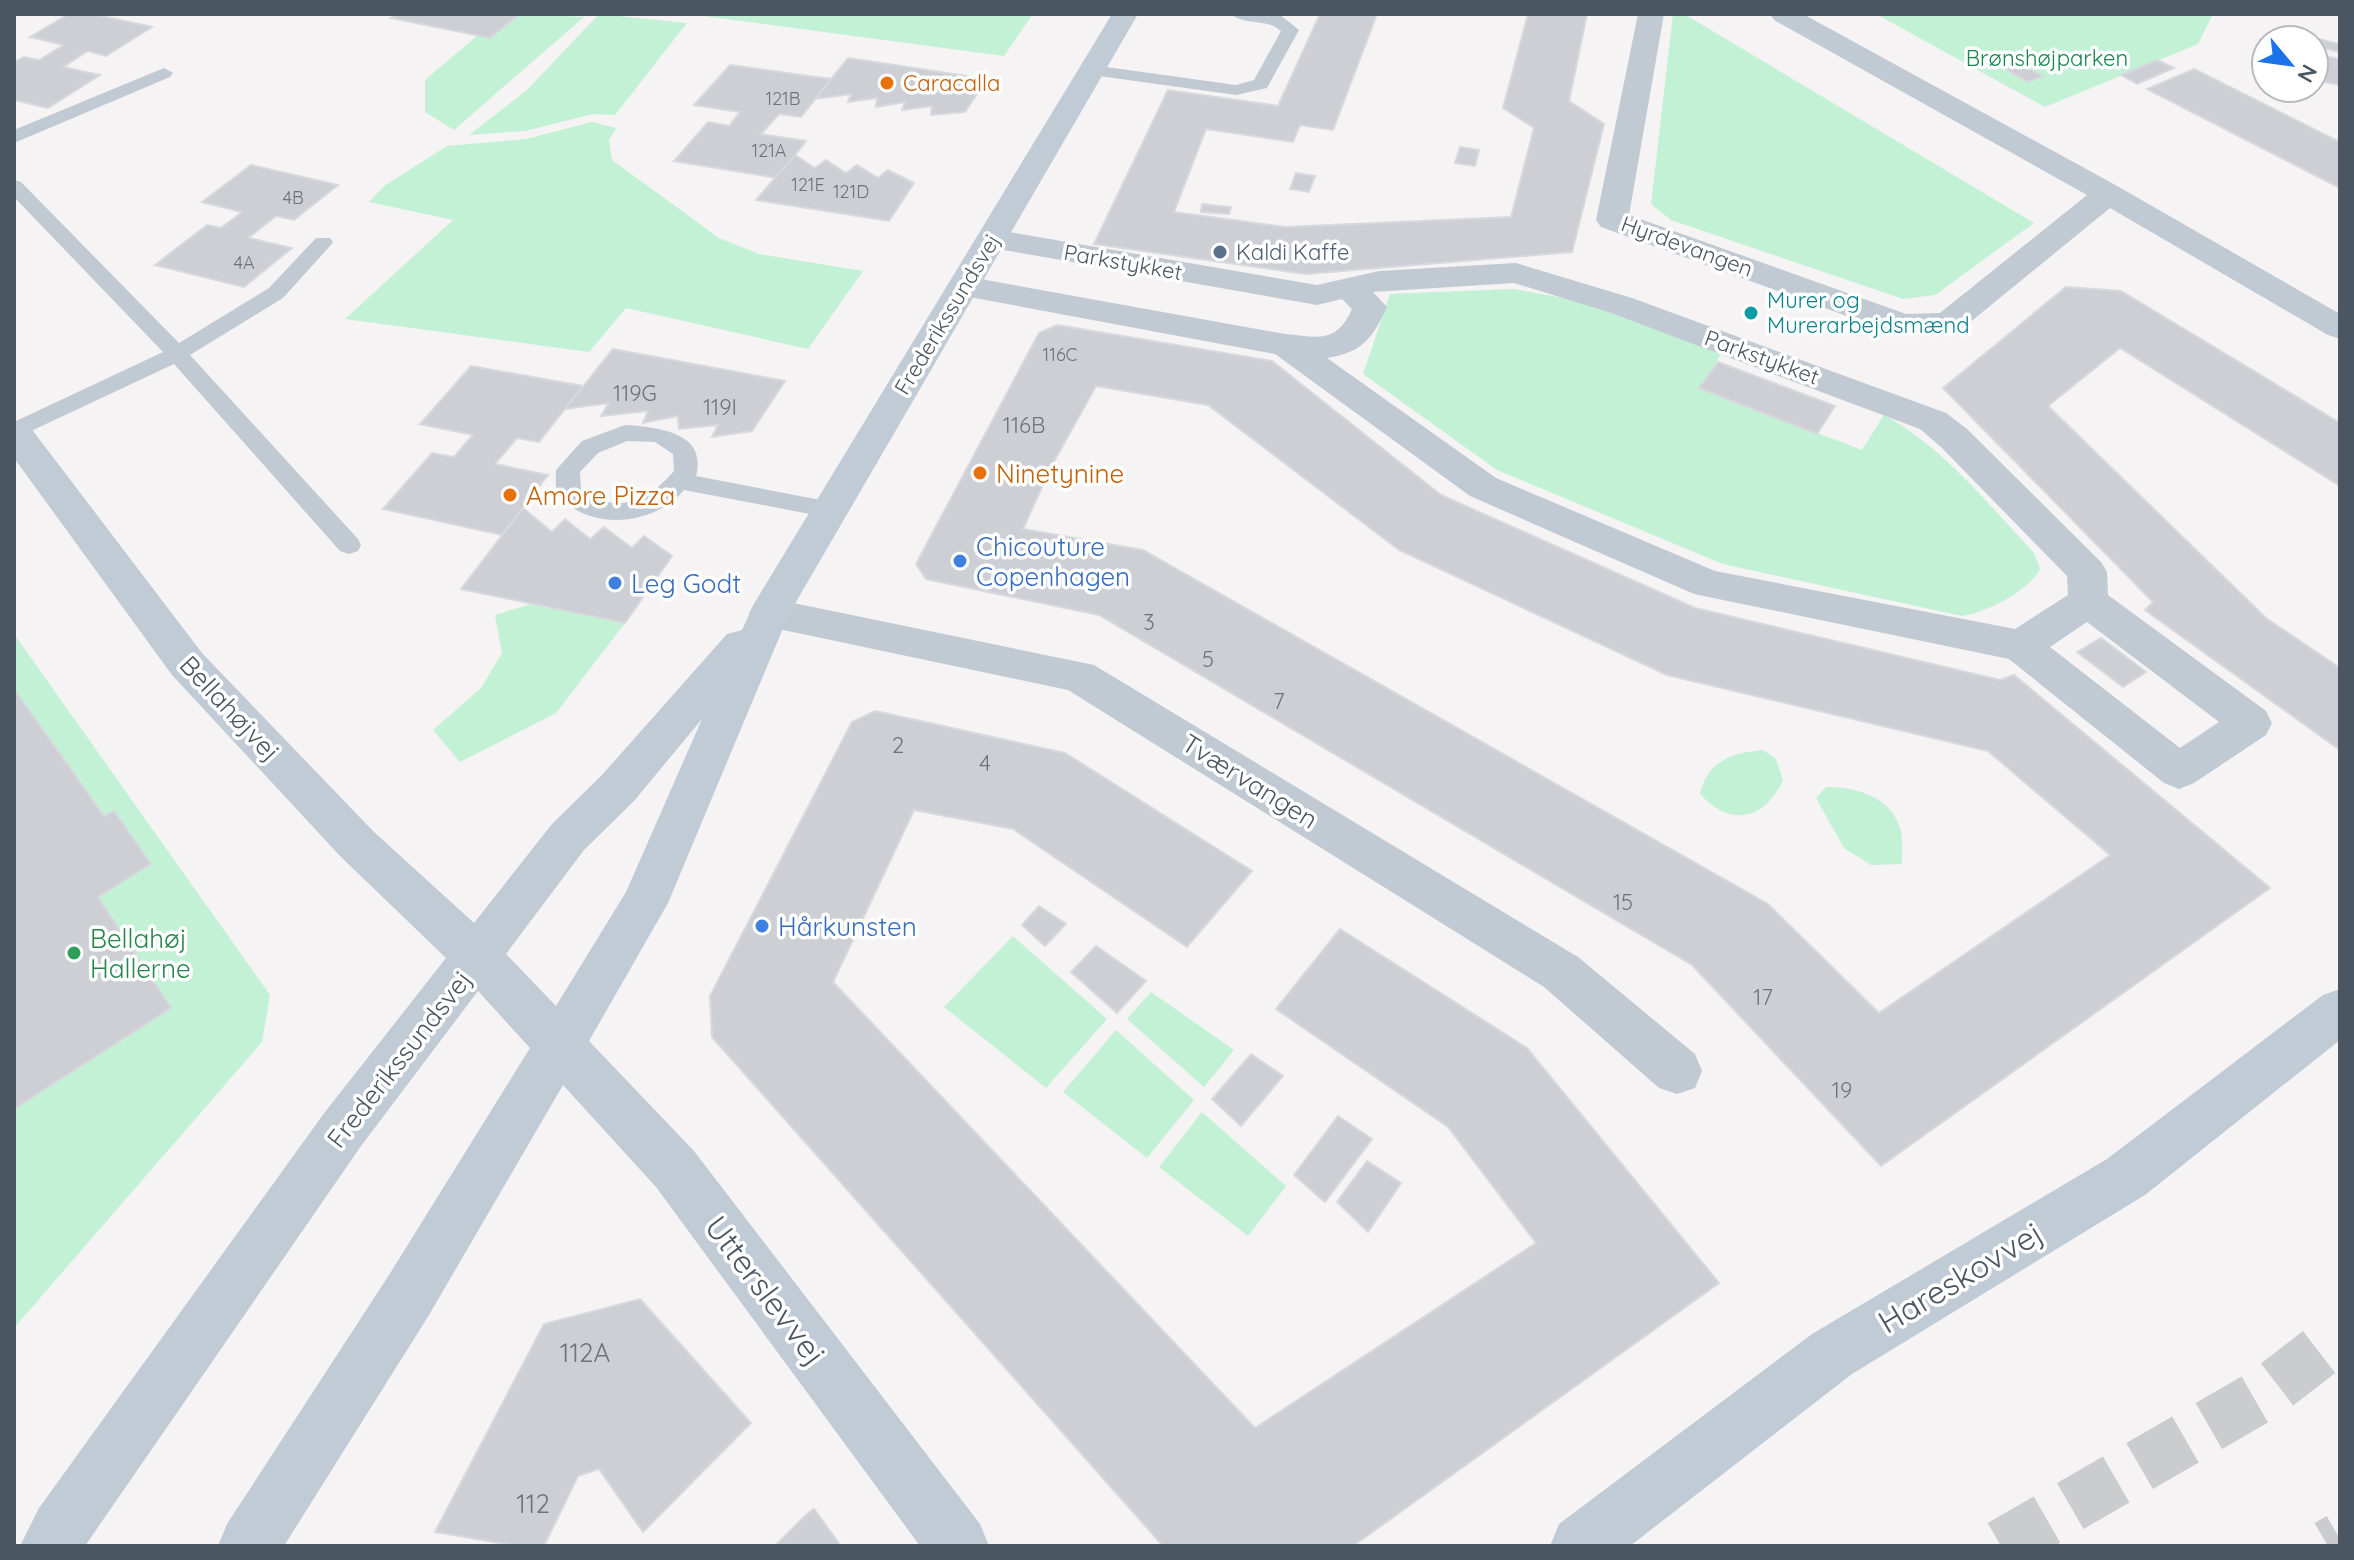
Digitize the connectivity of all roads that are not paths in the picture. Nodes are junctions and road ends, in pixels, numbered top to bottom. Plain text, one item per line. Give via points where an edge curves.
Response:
1 (1125, 14) edge
2 (1240, 14) edge
3 (1651, 14) edge
4 (1783, 14) edge
5 (1092, 70) junction
6 (164, 73) dead end
7 (14, 137) edge
8 (14, 186) edge
9 (2108, 194) junction
10 (992, 239) junction
11 (323, 242) dead end
12 (964, 286) junction
13 (1349, 288) junction
14 (2340, 328) edge
15 (1285, 345) junction
16 (176, 354) junction
17 (14, 432) edge
18 (679, 481) junction
19 (831, 510) junction
20 (349, 545) dead end
21 (2088, 601) junction
22 (769, 613) junction
23 (2021, 646) junction
24 (478, 957) junction
25 (2340, 1011) edge
26 (562, 1044) junction
27 (1677, 1071) dead end
28 (51, 1540) edge
29 (249, 1546) edge
30 (958, 1546) edge
31 (1581, 1546) edge

1 - 5 main road, Frederikssundsvej
2 - 5 lane via 1278,19 1290,30 1261,84 1236,90
3 - 9 street, Hyrdevangen via 1612,220 1903,325 1931,325 1951,321
4 - 9 street
5 - 10 main road, Frederikssundsvej
6 - 7 lane
8 - 16 lane
9 - 14 street
10 - 12 main road, Frederikssundsvej
10 - 13 street, Parkstykket via 1317,295
11 - 16 lane via 276,293
12 - 15 street, Parkstykket
12 - 19 main road, Frederikssundsvej
13 - 15 street, Parkstykket via 1370,307 1361,332 1333,349
13 - 21 street, Parkstykket via 1379,281 1516,273 1620,305 1933,421 2087,572
15 - 23 street, Parkstykket via 1483,487 1708,584
16 - 17 lane
16 - 20 lane
17 - 24 main road, Bellahøjvej via 187,664 357,844
18 - 18 lane via 686,473 684,450 660,435 625,433 590,447 568,470 569,494 593,510 630,512 665,497
18 - 19 lane
19 - 22 main road, Frederikssundsvej
21 - 23 street
21 - 23 street, Parkstykket via 2251,723 2179,771
22 - 24 main road, Frederikssundsvej via 618,788 568,837
22 - 26 main road, Frederikssundsvej via 645,903
22 - 27 street, Tværvangen via 1079,676 1561,972
24 - 26 main road, Bellahøjvej
24 - 28 main road, Frederikssundsvej via 343,1129
25 - 31 main road, Hareskovvej via 2126,1177 1832,1354
26 - 29 main road, Frederikssundsvej
26 - 30 main road, Utterslevvej via 675,1169

